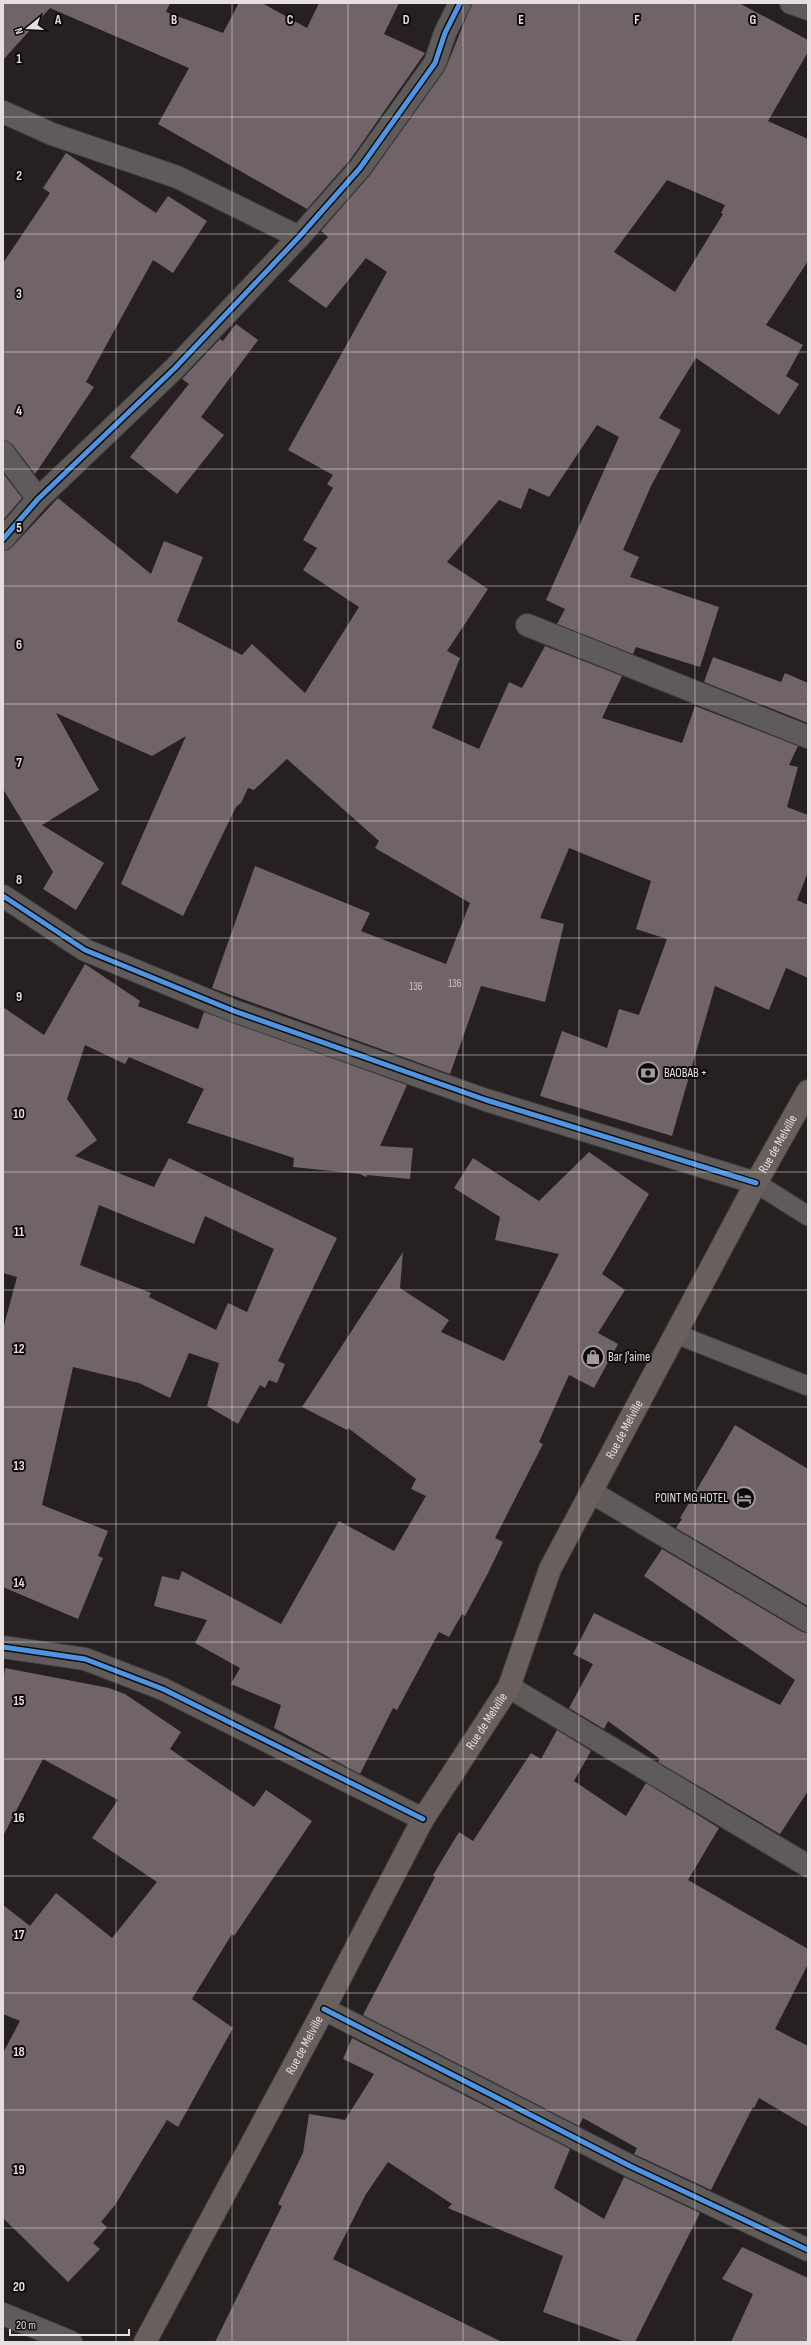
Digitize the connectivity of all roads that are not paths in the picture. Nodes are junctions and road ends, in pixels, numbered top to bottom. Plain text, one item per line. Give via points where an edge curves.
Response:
1 (460, 3) edge
2 (791, 3) edge
3 (808, 10) edge
4 (3, 112) edge
5 (299, 237) junction
6 (3, 452) edge
7 (38, 499) junction
8 (3, 538) edge
9 (527, 625) dead end
10 (808, 737) edge
11 (3, 896) edge
12 (807, 1095) edge
13 (756, 1183) junction
14 (808, 1216) edge
15 (676, 1334) junction
16 (808, 1386) edge
17 (591, 1492) junction
18 (808, 1621) edge
19 (3, 1648) edge
20 (509, 1687) junction
21 (423, 1819) junction
22 (808, 1866) edge
23 (324, 2009) junction
24 (808, 2250) edge
25 (3, 2314) edge
26 (71, 2342) edge
27 (145, 2342) edge

1 - 5 street via 445,33 435,63 360,168
2 - 3 street
4 - 5 street via 52,134 177,177
5 - 7 street via 175,368
6 - 7 street
7 - 8 street
9 - 10 street
11 - 13 street via 85,950 234,1011 486,1100
12 - 13 main road, Rue de Melville
13 - 14 lane
13 - 15 main road, Rue de Melville
15 - 16 lane
15 - 17 main road, Rue de Melville
17 - 18 street
17 - 20 main road, Rue de Melville via 550,1569
19 - 21 street via 85,1659 163,1689
20 - 21 main road, Rue de Melville
20 - 22 street
21 - 23 main road, Rue de Melville
23 - 24 street via 630,2166
23 - 27 main road, Rue de Melville
25 - 26 street

